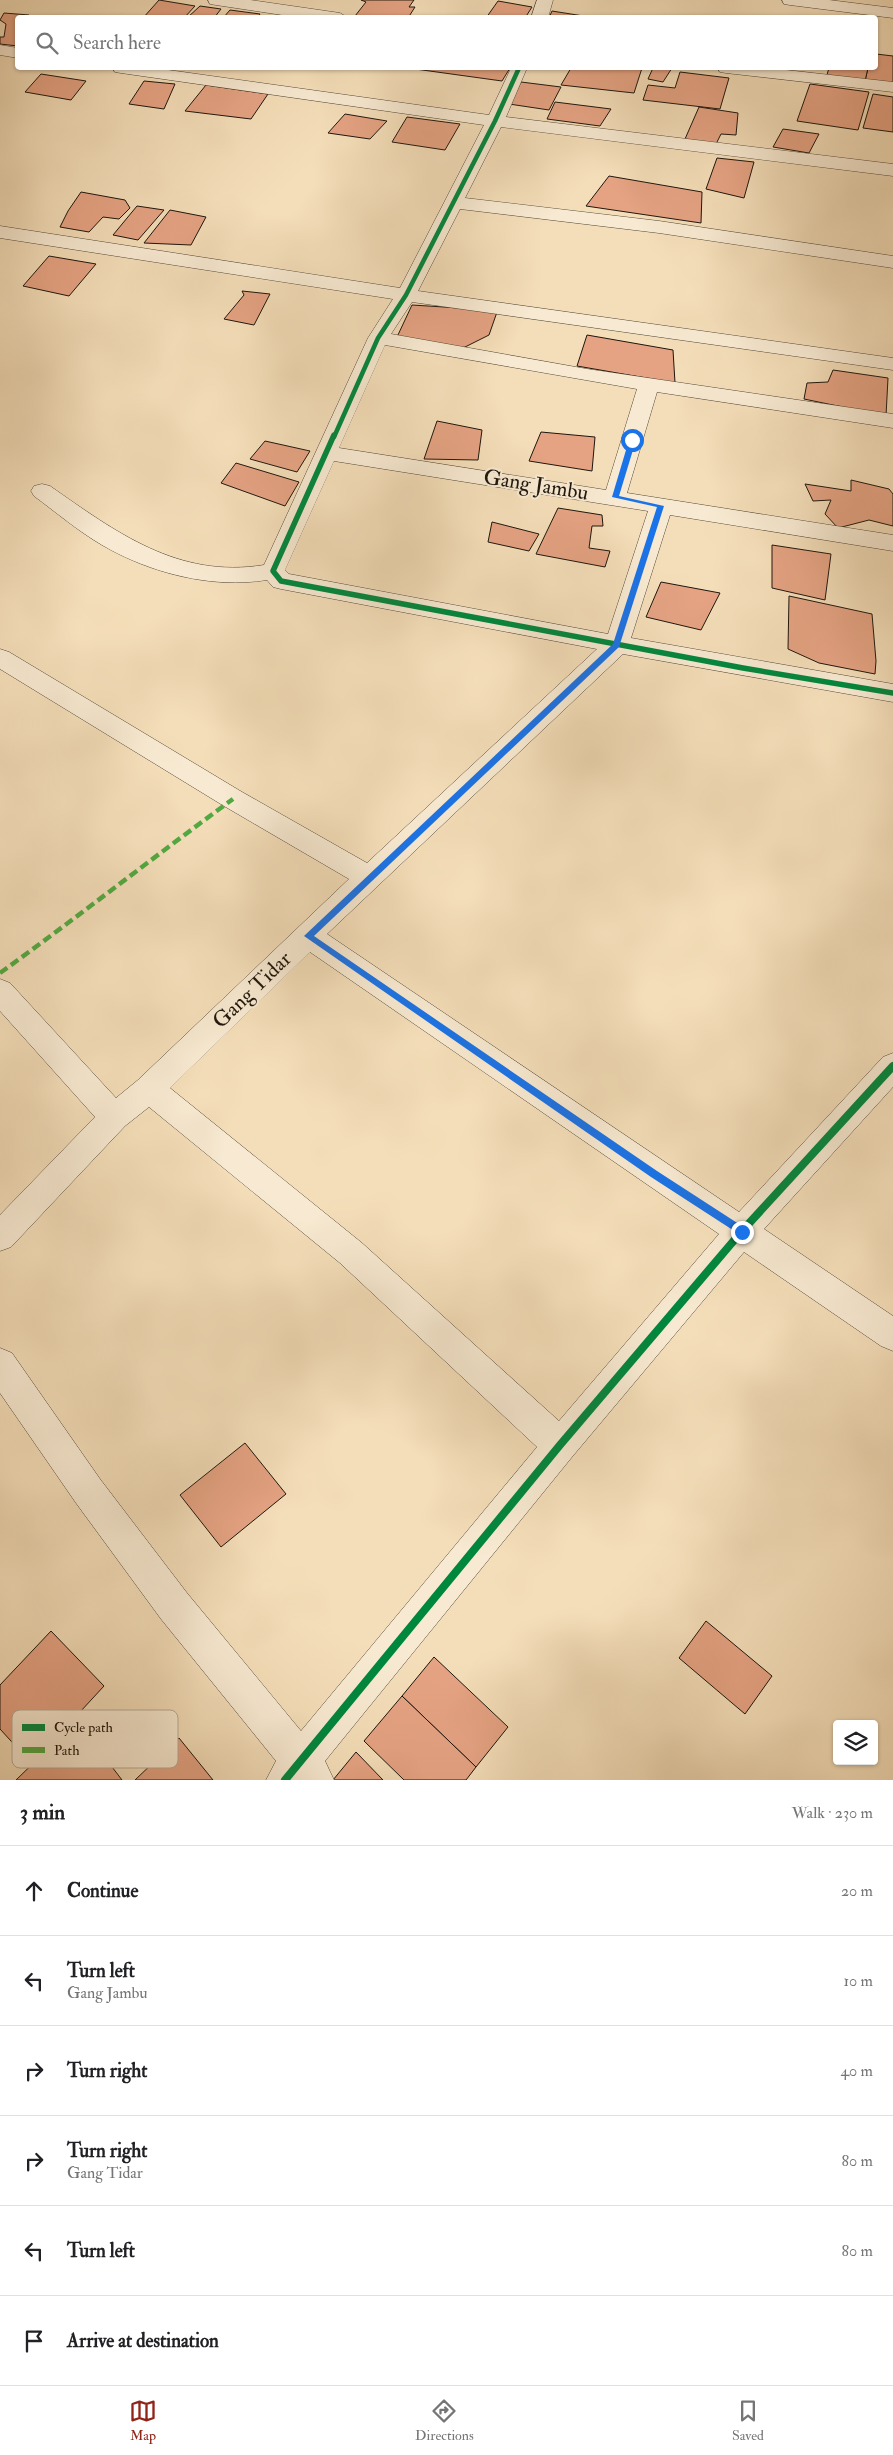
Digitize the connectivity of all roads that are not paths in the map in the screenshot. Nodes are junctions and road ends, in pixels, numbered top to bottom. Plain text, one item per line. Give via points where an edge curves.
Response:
1 (216, 0) edge
2 (545, 0) edge
3 (790, 0) edge
4 (821, 2) edge
5 (893, 13) edge
6 (319, 15) edge
7 (540, 15) edge
8 (0, 50) edge
9 (15, 52) edge
10 (135, 70) edge
11 (518, 70) edge
12 (744, 70) edge
13 (893, 87) edge
14 (495, 121) junction
15 (893, 170) edge
16 (452, 202) junction
17 (0, 232) edge
18 (893, 262) edge
19 (406, 295) junction
20 (378, 338) junction
21 (893, 364) edge
22 (648, 384) junction
23 (893, 421) edge
24 (327, 453) junction
25 (42, 491) dead end
26 (615, 497) junction
27 (661, 506) junction
28 (893, 543) edge
29 (273, 571) junction
30 (617, 645) junction
31 (0, 658) edge
32 (893, 693) edge
33 (369, 877) junction
34 (308, 936) junction
35 (0, 991) edge
36 (893, 1066) edge
37 (149, 1089) junction
38 (114, 1117) junction
39 (742, 1232) junction
40 (0, 1237) edge
41 (893, 1336) edge
42 (0, 1364) edge
43 (560, 1445) junction
44 (300, 1774) edge

1 - 6 street
2 - 7 street
3 - 4 street
4 - 5 street
8 - 9 street
10 - 14 street
11 - 14 street
12 - 13 street
14 - 15 street
14 - 16 street
16 - 18 street via 659,227
16 - 19 street
17 - 19 street
19 - 20 street
19 - 21 street
20 - 22 street
20 - 24 street
22 - 23 street
22 - 26 street
24 - 26 street, Gang Jambu
24 - 29 street
25 - 29 street via 120,545 143,554 187,569 214,573 256,575
26 - 27 street, Gang Jambu
27 - 28 street, Gang Jambu
27 - 30 street
29 - 30 street via 281,581
30 - 32 street
30 - 33 street, Gang Tidar
31 - 33 street
33 - 34 street, Gang Tidar
34 - 37 street, Gang Tidar
34 - 39 street
35 - 38 street
36 - 39 street
37 - 38 street, Gang Tidar
37 - 43 street via 352,1253
38 - 40 street, Gang Tidar
39 - 41 street
39 - 43 street
42 - 44 street via 88,1491
43 - 44 street

